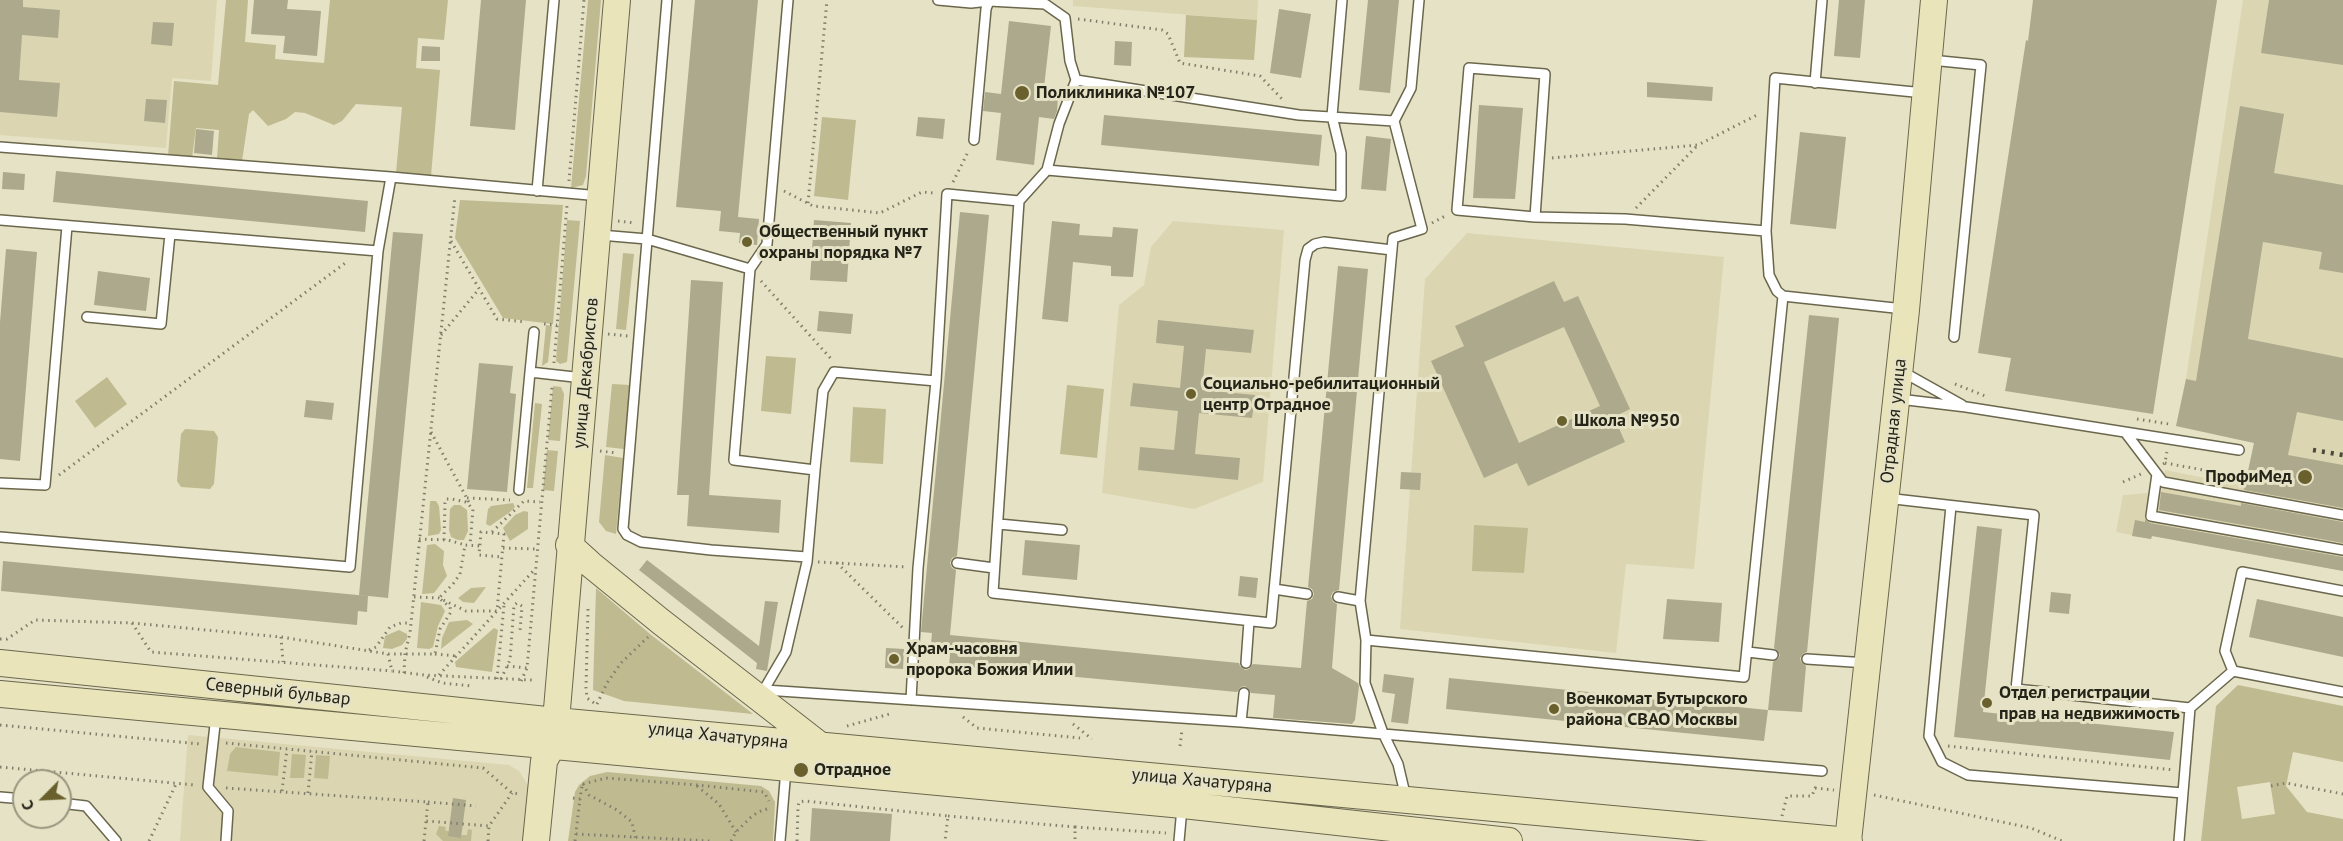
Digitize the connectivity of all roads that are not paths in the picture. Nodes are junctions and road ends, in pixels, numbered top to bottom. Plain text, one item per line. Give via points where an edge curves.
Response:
1 (554, 0) edge
2 (617, 0) edge
3 (667, 0) edge
4 (788, 0) edge
5 (938, 0) edge
6 (1342, 0) edge
7 (1419, 0) edge
8 (1822, 0) edge
9 (1935, 0) edge
10 (989, 1) edge
11 (971, 2) edge
12 (1045, 2) edge
13 (1929, 60) junction
14 (1076, 80) junction
15 (1815, 83) junction
16 (1926, 93) junction
17 (1332, 116) junction
18 (1394, 121) junction
19 (974, 140) road end
20 (0, 147) edge
21 (1047, 170) junction
22 (391, 177) junction
23 (537, 191) junction
24 (601, 196) junction
25 (1020, 201) junction
26 (1535, 217) junction
27 (0, 220) edge
28 (67, 226) junction
29 (608, 228) junction
30 (1766, 231) junction
31 (170, 234) junction
32 (647, 239) junction
33 (1392, 250) junction
34 (378, 251) junction
35 (750, 269) junction
36 (1782, 296) junction
37 (1906, 310) junction
38 (87, 317) dead end
39 (534, 332) dead end
40 (1954, 337) dead end
41 (1899, 370) junction
42 (530, 372) junction
43 (585, 378) junction
44 (936, 381) junction
45 (1896, 399) junction
46 (1966, 407) junction
47 (2125, 432) junction
48 (2239, 450) dead end
49 (814, 470) junction
50 (2157, 474) junction
51 (0, 483) edge
52 (519, 490) dead end
53 (1886, 498) junction
54 (1951, 506) junction
55 (2343, 515) edge
56 (999, 524) junction
57 (1062, 530) dead end
58 (0, 537) edge
59 (569, 545) junction
60 (2343, 550) edge
61 (807, 559) junction
62 (957, 563) dead end
63 (994, 568) junction
64 (1274, 589) junction
65 (2343, 591) edge
66 (1308, 594) dead end
67 (1338, 597) dead end
68 (1360, 601) junction
69 (1249, 621) junction
70 (1366, 640) junction
71 (1748, 652) junction
72 (1773, 655) dead end
73 (1807, 659) dead end
74 (0, 663) edge
75 (1246, 663) dead end
76 (1869, 663) junction
77 (2233, 671) junction
78 (2343, 692) edge
79 (762, 693) junction
80 (1244, 693) dead end
81 (0, 694) edge
82 (910, 700) junction
83 (2190, 708) junction
84 (217, 714) junction
85 (1241, 722) junction
86 (554, 733) junction
87 (1383, 733) junction
88 (822, 746) junction
89 (786, 769) junction
90 (1822, 771) road end
91 (2183, 793) junction
92 (1406, 801) junction
93 (72, 804) edge
94 (1183, 805) junction
95 (564, 837) edge
96 (1176, 837) edge
97 (116, 841) edge
98 (226, 841) edge
99 (536, 841) edge
100 (780, 841) edge
101 (1509, 841) edge
102 (1848, 841) edge
103 (2179, 841) edge

1 - 23 lane
2 - 24 main road, улица Декабристов
3 - 32 lane
4 - 35 lane via 767,244
5 - 11 lane
6 - 17 lane
7 - 18 lane via 1411,88
8 - 15 lane
9 - 13 main road, Отрадная улица
10 - 11 lane
10 - 12 lane
10 - 19 lane
12 - 14 lane via 1065,18
13 - 16 main road, Отрадная улица
13 - 40 lane via 1981,65
14 - 17 lane via 1299,115
14 - 21 lane
15 - 16 lane
15 - 30 lane via 1775,78
16 - 37 main road, Отрадная улица
17 - 18 lane
17 - 21 lane via 1341,153 1341,196
18 - 33 lane via 1422,229 1393,238
20 - 22 lane
21 - 25 lane
22 - 23 lane
22 - 34 lane
23 - 24 lane
24 - 29 main road, улица Декабристов
25 - 44 lane via 947,194
25 - 56 lane
26 - 26 lane via 1457,210 1469,68 1545,74
26 - 30 lane via 1625,219
27 - 28 lane
28 - 31 lane
28 - 51 lane via 45,485
29 - 32 lane
29 - 43 main road, улица Декабристов
30 - 36 lane via 1769,275
31 - 34 lane
31 - 38 lane via 161,324
32 - 35 lane
32 - 61 lane via 622,526 641,542
33 - 64 lane via 1324,243 1308,249
33 - 68 lane
34 - 58 lane via 350,567
35 - 49 lane via 734,460
36 - 37 lane
36 - 71 lane
37 - 41 main road, Отрадная улица
39 - 42 lane
41 - 45 main road, Отрадная улица
41 - 46 lane
42 - 43 lane
42 - 52 lane
43 - 59 main road, улица Декабристов
44 - 49 lane via 834,372 823,391
44 - 82 lane
45 - 46 lane
45 - 53 main road, Отрадная улица
46 - 47 lane
47 - 48 lane
47 - 50 lane
49 - 61 lane
50 - 55 lane via 2163,482
50 - 60 lane via 2151,516
53 - 54 lane
53 - 76 main road, Отрадная улица
54 - 83 lane via 2034,515 2016,689
54 - 91 lane via 1929,736 1942,762 1968,776
56 - 57 lane
56 - 63 lane
59 - 79 main road via 598,572
59 - 86 main road, улица Декабристов
61 - 79 lane via 786,652
62 - 63 lane
63 - 69 lane via 993,593
64 - 66 lane
64 - 69 lane via 1271,624
65 - 77 lane via 2242,572 2225,651
67 - 68 lane
68 - 70 lane
69 - 75 lane
70 - 71 lane via 1744,677
70 - 87 lane via 1365,683
71 - 72 lane
73 - 76 lane
74 - 86 main road, Северный бульвар
76 - 102 main road, Отрадная улица
77 - 78 lane
77 - 83 lane
79 - 82 lane
79 - 88 main road
80 - 85 lane
81 - 84 main road, Северный бульвар
82 - 85 lane
83 - 91 lane
84 - 86 main road, Северный бульвар
84 - 98 lane via 208,787 228,811
85 - 87 lane
86 - 88 main road, улица Хачатуряна
86 - 89 main road, улица Хачатуряна
86 - 95 main road, улица Декабристов via 560,762
86 - 99 main road, улица Декабристов via 544,761
87 - 90 lane
87 - 92 lane via 1398,764
88 - 92 main road, улица Хачатуряна
89 - 94 main road, улица Хачатуряна
89 - 100 lane
91 - 103 lane
92 - 102 main road, улица Хачатуряна
93 - 97 lane via 86,806
94 - 96 lane
94 - 101 main road, улица Хачатуряна

